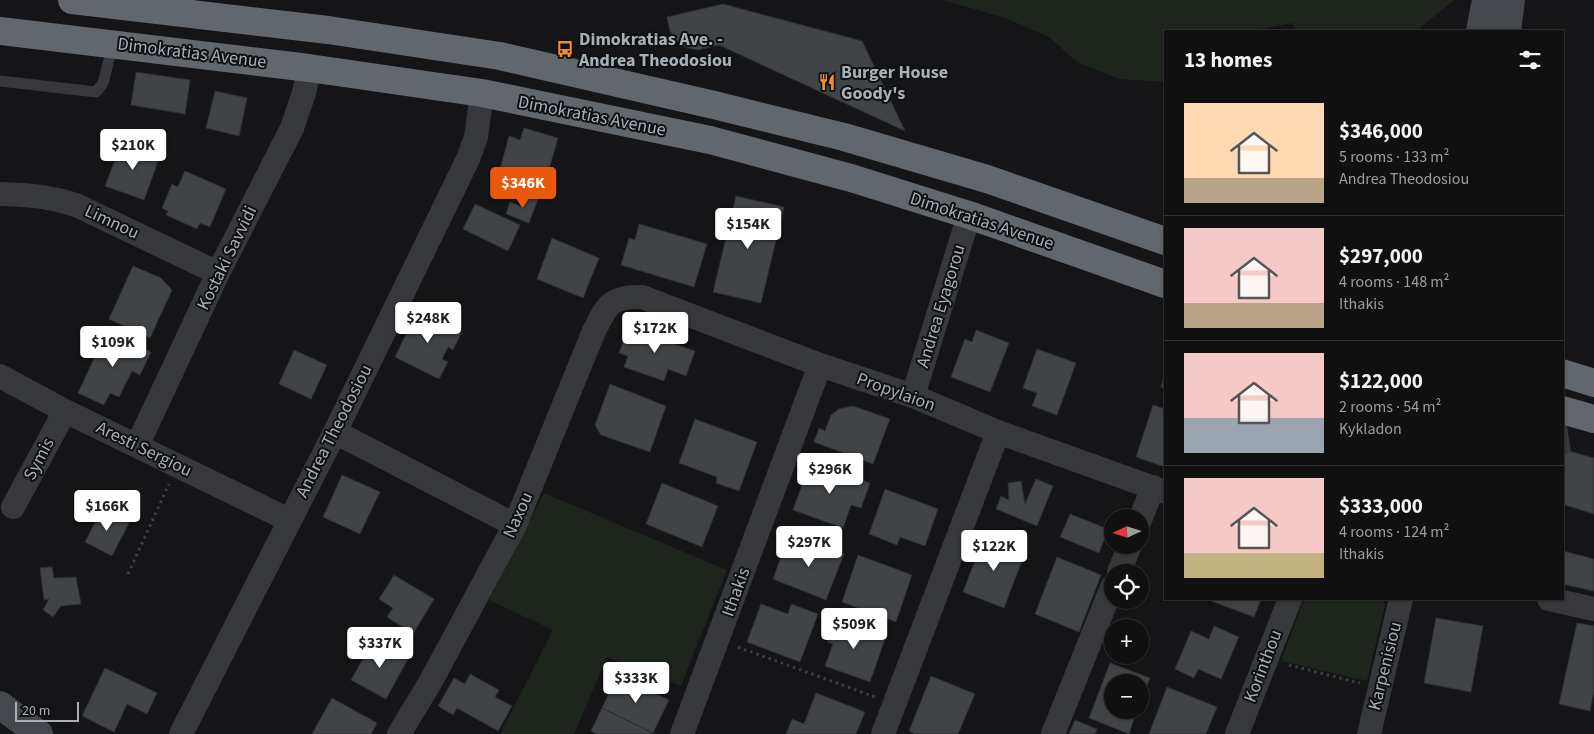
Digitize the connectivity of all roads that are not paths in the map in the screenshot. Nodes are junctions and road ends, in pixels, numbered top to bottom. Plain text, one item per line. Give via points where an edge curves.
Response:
1 (72, 0) edge
2 (1486, 0) edge
3 (1511, 0) edge
4 (1480, 30) edge
5 (1507, 30) edge
6 (0, 31) edge
7 (113, 44) junction
8 (309, 68) junction
9 (0, 81) edge
10 (482, 93) junction
11 (0, 194) edge
12 (968, 215) junction
13 (1164, 241) edge
14 (218, 273) junction
15 (1164, 284) edge
16 (626, 296) joint
17 (820, 365) junction
18 (1564, 374) edge
19 (0, 376) edge
20 (1594, 383) edge
21 (913, 396) junction
22 (65, 411) junction
23 (1564, 411) edge
24 (1594, 419) edge
25 (335, 432) junction
26 (998, 432) junction
27 (1564, 443) edge
28 (137, 446) junction
29 (1565, 450) dead end
30 (1159, 490) edge
31 (13, 506) dead end
32 (1147, 509) edge
33 (289, 520) junction
34 (515, 525) junction
35 (1290, 600) edge
36 (1402, 600) edge
37 (1554, 600) edge
38 (1104, 608) edge
39 (1594, 609) edge
40 (0, 705) edge
41 (39, 734) edge
42 (181, 734) edge
43 (399, 734) edge
44 (682, 734) edge
45 (883, 734) edge
46 (1053, 734) edge
47 (1237, 734) edge
48 (1369, 734) edge

1 - 13 highway, Dimokratias Avenue via 328,30 500,56 844,137 987,179
2 - 4 street
3 - 5 street
6 - 7 highway, Dimokratias Avenue
7 - 8 highway, Dimokratias Avenue
7 - 9 lane via 103,83 96,92
8 - 10 highway, Dimokratias Avenue
8 - 14 street, Kostaki Savvidi via 292,128
10 - 12 highway, Dimokratias Avenue via 710,140 851,178
10 - 25 street, Andrea Theodosiou via 476,137 468,159
11 - 14 street, Limnou via 58,199 76,205
12 - 15 highway, Dimokratias Avenue
12 - 21 street, Andrea Eyagorou
14 - 28 street, Kostaki Savvidi
16 - 17 street, Propylaion via 642,297
16 - 34 street, Naxou via 613,302 594,331
17 - 21 street, Propylaion
17 - 44 street, Ithakis
18 - 20 highway
19 - 22 street, Aresti Sergiou
21 - 26 street, Propylaion
22 - 28 street, Aresti Sergiou
22 - 31 street, Symis
23 - 24 highway
25 - 33 street, Andrea Theodosiou
25 - 34 street
26 - 30 street, Propylaion
26 - 45 street
27 - 29 lane
28 - 33 street, Aresti Sergiou
30 - 32 street
33 - 42 street, Andrea Theodosiou
34 - 43 street, Naxou
35 - 47 street, Korinthou
36 - 48 street, Karpenisiou
37 - 39 street
38 - 46 street
40 - 41 street

